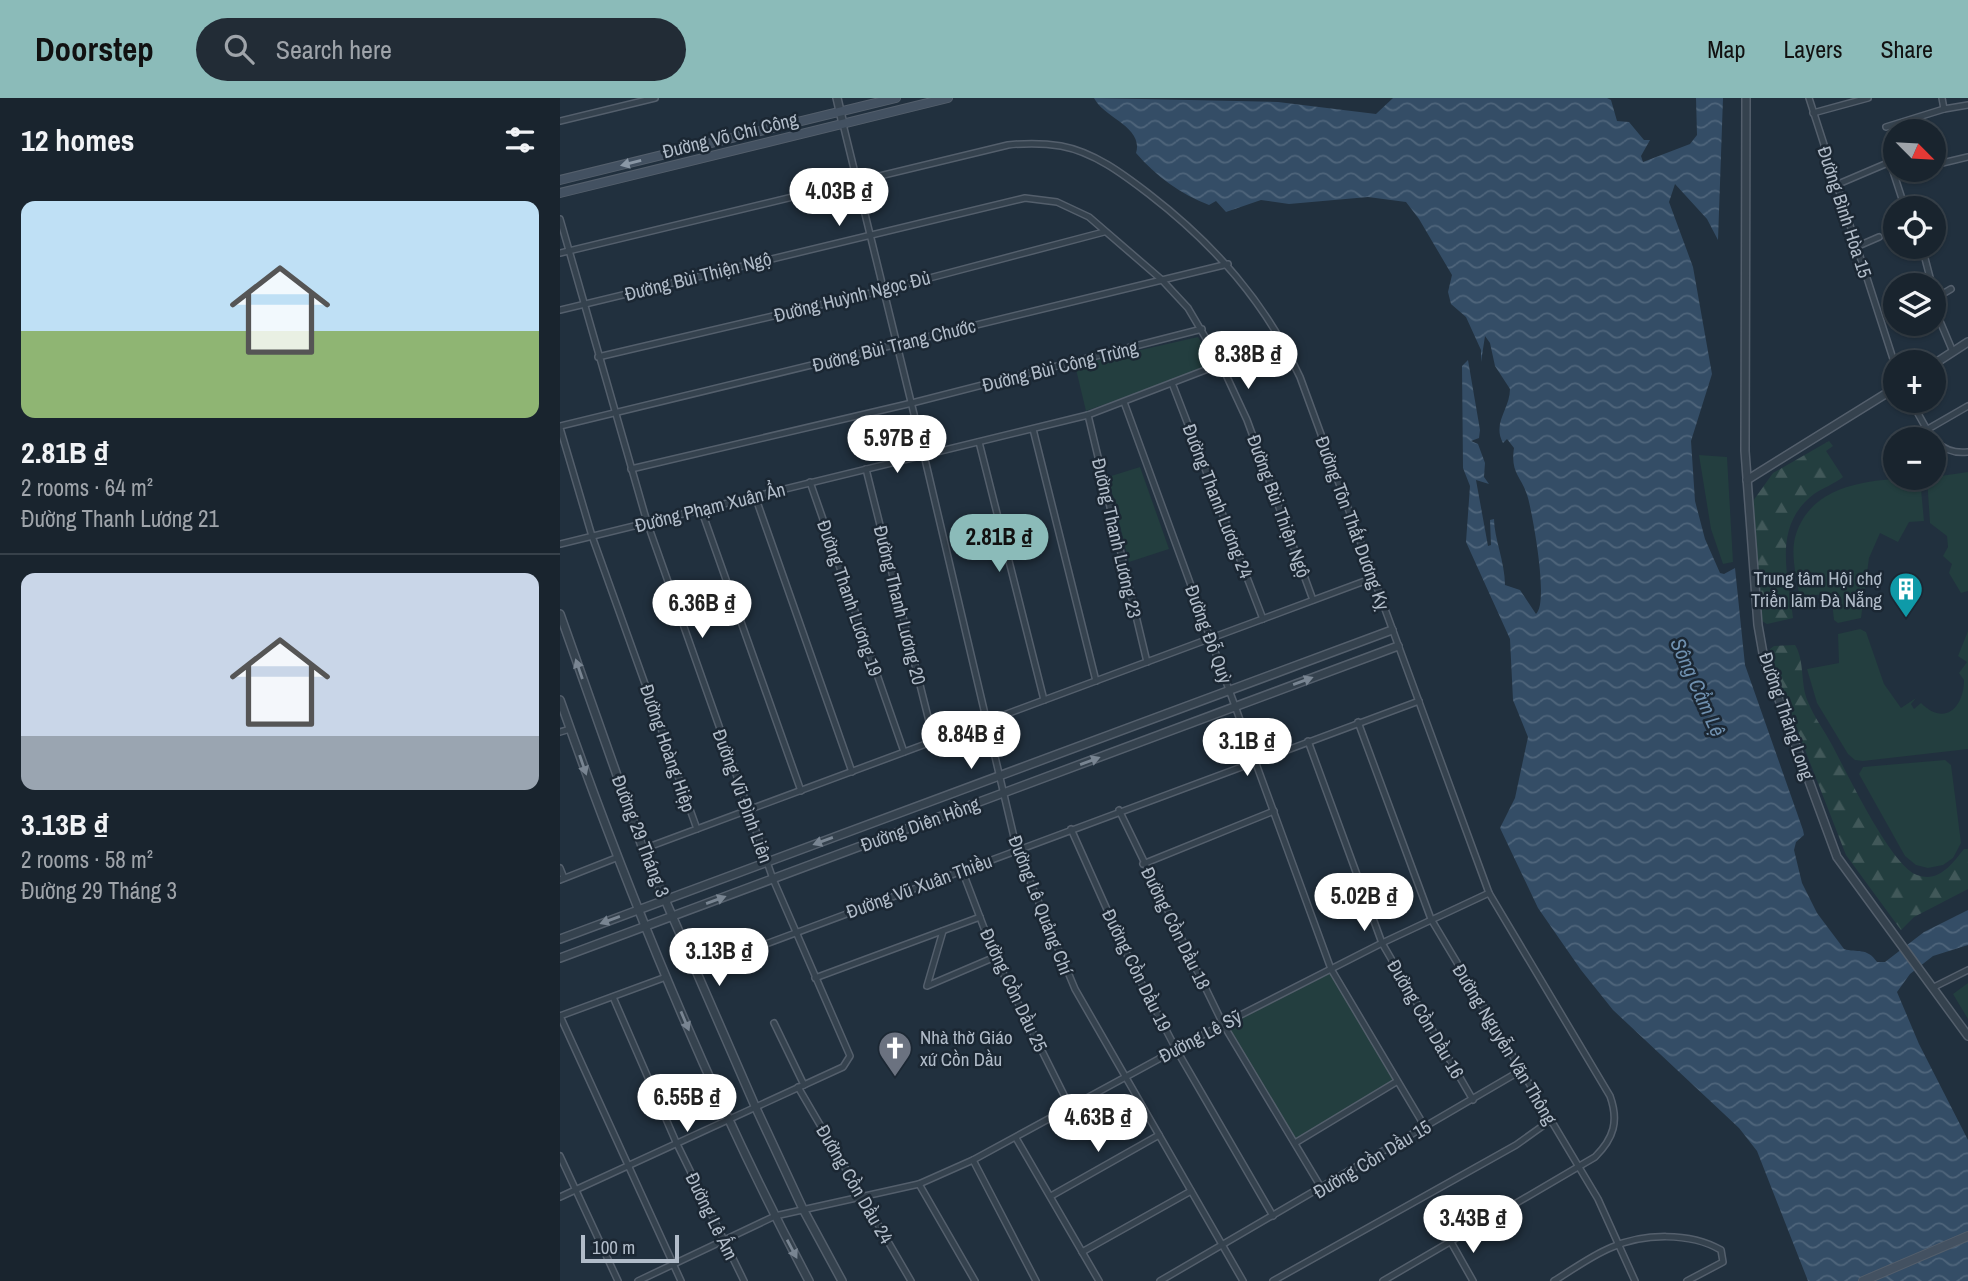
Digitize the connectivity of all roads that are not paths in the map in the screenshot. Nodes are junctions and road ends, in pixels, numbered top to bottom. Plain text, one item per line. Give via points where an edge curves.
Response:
1 (655, 98) edge
2 (837, 98) edge
3 (896, 98) edge
4 (948, 98) edge
5 (1746, 98) edge
6 (1809, 98) edge
7 (1868, 98) edge
8 (1942, 98) edge
9 (1968, 105) edge
10 (1944, 110) junction
11 (840, 112) junction
12 (1813, 113) junction
13 (1913, 119) edge
14 (560, 121) edge
15 (843, 124) junction
16 (1968, 157) edge
17 (1946, 162) edge
18 (1883, 165) edge
19 (560, 180) edge
20 (857, 181) junction
21 (1836, 185) junction
22 (560, 193) edge
23 (560, 219) edge
24 (1104, 232) junction
25 (870, 234) junction
26 (1879, 236) dead end
27 (1857, 247) junction
28 (568, 251) junction
29 (560, 253) edge
30 (1228, 264) junction
31 (1162, 280) junction
32 (1951, 289) dead end
33 (884, 290) junction
34 (1946, 292) edge
35 (583, 304) junction
36 (560, 310) edge
37 (1202, 329) junction
38 (1946, 336) edge
39 (1968, 342) edge
40 (897, 344) junction
41 (1890, 350) edge
42 (1952, 352) junction
43 (1946, 356) edge
44 (598, 357) junction
45 (1221, 364) junction
46 (1172, 383) junction
47 (1883, 395) edge
48 (1124, 402) junction
49 (912, 403) junction
50 (1968, 406) edge
51 (614, 413) junction
52 (1088, 415) junction
53 (560, 427) edge
54 (1931, 427) edge
55 (1033, 429) junction
56 (979, 442) junction
57 (1946, 451) edge
58 (1968, 452) edge
59 (924, 455) junction
60 (631, 469) junction
61 (866, 469) junction
62 (1747, 480) junction
63 (810, 482) junction
64 (755, 496) junction
65 (701, 509) junction
66 (647, 522) junction
67 (592, 536) junction
68 (560, 544) edge
69 (1373, 578) junction
70 (1313, 600) junction
71 (560, 614) edge
72 (1263, 619) junction
73 (1392, 630) junction
74 (1210, 638) junction
75 (1398, 646) junction
76 (1147, 662) junction
77 (1096, 681) junction
78 (1230, 690) junction
79 (560, 700) edge
80 (1044, 700) junction
81 (1419, 701) junction
82 (1236, 706) junction
83 (985, 721) junction
84 (1358, 722) junction
85 (570, 729) junction
86 (560, 732) edge
87 (934, 741) junction
88 (1308, 741) junction
89 (904, 752) junction
90 (1255, 761) junction
91 (852, 772) junction
92 (997, 776) junction
93 (801, 791) junction
94 (1002, 793) junction
95 (747, 810) junction
96 (1119, 810) junction
97 (1273, 811) junction
98 (696, 829) junction
99 (1071, 829) junction
100 (643, 849) junction
101 (1017, 850) junction
102 (616, 858) junction
103 (766, 862) junction
104 (1143, 864) junction
105 (560, 868) edge
106 (961, 870) junction
107 (562, 879) edge
108 (773, 879) junction
109 (1489, 892) junction
110 (665, 900) junction
111 (637, 910) junction
112 (672, 916) junction
113 (980, 917) junction
114 (1431, 919) junction
115 (644, 926) junction
116 (793, 932) junction
117 (943, 932) junction
118 (560, 939) edge
119 (1381, 943) junction
120 (995, 957) junction
121 (560, 958) edge
122 (1331, 969) junction
123 (696, 970) junction
124 (1968, 970) edge
125 (666, 977) junction
126 (815, 978) junction
127 (1934, 987) junction
128 (613, 997) junction
129 (560, 1016) edge
130 (774, 1023) dead end
131 (1223, 1024) junction
132 (1968, 1036) edge
133 (1176, 1049) junction
134 (1520, 1071) junction
135 (1125, 1076) junction
136 (1396, 1082) junction
137 (801, 1086) junction
138 (1473, 1100) junction
139 (755, 1106) junction
140 (1070, 1107) junction
141 (727, 1119) junction
142 (1551, 1120) junction
143 (1425, 1127) junction
144 (1159, 1135) junction
145 (1016, 1138) junction
146 (676, 1142) junction
147 (1295, 1143) junction
148 (560, 1156) edge
149 (973, 1160) junction
150 (626, 1166) junction
151 (1579, 1167) junction
152 (919, 1184) junction
153 (1322, 1189) junction
154 (575, 1190) junction
155 (1191, 1191) junction
156 (1051, 1196) junction
157 (560, 1197) edge
158 (865, 1197) junction
159 (803, 1209) junction
160 (775, 1216) junction
161 (1273, 1216) junction
162 (1968, 1236) edge
163 (722, 1241) junction
164 (1451, 1242) junction
165 (1968, 1242) edge
166 (1222, 1244) junction
167 (1619, 1245) junction
168 (1082, 1252) junction
169 (672, 1265) junction
170 (618, 1281) edge
171 (638, 1281) edge
172 (681, 1281) edge
173 (744, 1281) edge
174 (809, 1281) edge
175 (842, 1281) edge
176 (911, 1281) edge
177 (975, 1281) edge
178 (1036, 1281) edge
179 (1099, 1281) edge
180 (1160, 1281) edge
181 (1243, 1281) edge
182 (1273, 1281) edge
183 (1384, 1281) edge
184 (1473, 1281) edge
185 (1554, 1281) edge
186 (1635, 1281) edge
187 (1687, 1281) edge
188 (1863, 1281) edge
189 (1876, 1281) edge

1 - 14 street
2 - 11 street
3 - 11 main road, Đường Võ Chí Công
4 - 15 main road, Đường Võ Chí Công
5 - 62 street, Đường Thăng Long
6 - 12 street, Đường Bình Hòa 15
7 - 12 street
8 - 10 street
9 - 10 street
10 - 13 street
11 - 15 street
11 -> 19 main road, Đường Võ Chí Công
12 - 21 street, Đường Bình Hòa 15
15 - 20 street, Đường Lê Quảng Chí
15 - 22 main road, Đường Võ Chí Công
16 - 17 street
18 - 21 street
20 - 25 street, Đường Lê Quảng Chí
20 - 28 street, Đường Tôn Thất Dương Kỵ
20 - 30 street, Đường Tôn Thất Dương Kỵ via 1008,145 1062,146 1124,175 1201,236
21 - 27 street, Đường Bình Hòa 15
23 - 28 street, Đường Vũ Đình Liên
24 - 25 street, Đường Bùi Thiện Ngộ via 1089,216 1057,202 1025,198
24 - 31 street, Đường Bùi Thiện Ngộ
24 - 33 street, Đường Huỳnh Ngọc Đủ
25 - 33 street, Đường Lê Quảng Chí
25 - 35 street, Đường Bùi Thiện Ngộ
26 - 27 street
27 - 41 street, Đường Bình Hòa 15
28 - 29 street, Đường Tôn Thất Dương Kỵ
28 - 35 street, Đường Vũ Đình Liên
30 - 31 street, Đường Bùi Trang Chước
30 - 69 street, Đường Tôn Thất Dương Kỵ via 1280,335 1300,377
31 - 37 street, Đường Bùi Thiện Ngộ
31 - 40 street, Đường Bùi Trang Chước
32 - 34 street
33 - 40 street, Đường Lê Quảng Chí
33 - 44 street, Đường Huỳnh Ngọc Đủ
35 - 36 street, Đường Bùi Thiện Ngộ
35 - 44 street, Đường Vũ Đình Liên
37 - 45 street, Đường Bùi Thiện Ngộ
37 - 49 street, Đường Bùi Công Trừng
38 - 42 street
39 - 42 street
40 - 49 street, Đường Lê Quảng Chí
40 - 51 street, Đường Bùi Trang Chước
42 - 43 street
44 - 51 street, Đường Vũ Đình Liên
45 - 46 street, Đường Phạm Xuân Ẩn
45 - 70 street, Đường Bùi Thiện Ngộ via 1274,489
46 - 48 street, Đường Phạm Xuân Ẩn
46 - 72 street, Đường Thanh Lương 24
47 - 62 street
48 - 52 street, Đường Phạm Xuân Ẩn
48 - 74 street, Đường Đỗ Quỳ
49 - 59 street, Đường Lê Quảng Chí
49 - 60 street, Đường Bùi Công Trừng
50 - 54 street
51 - 53 street, Đường Bùi Trang Chước
51 - 60 street, Đường Vũ Đình Liên
52 - 55 street, Đường Phạm Xuân Ẩn
52 - 76 street, Đường Thanh Lương 23
53 - 67 street, Đường Hoàng Hiệp
55 - 56 street, Đường Phạm Xuân Ẩn
55 - 77 street
56 - 59 street, Đường Phạm Xuân Ẩn
56 - 80 street
57 - 58 street
59 - 61 street, Đường Phạm Xuân Ẩn
59 - 83 street, Đường Lê Quảng Chí
60 - 66 street, Đường Vũ Đình Liên
61 - 63 street, Đường Phạm Xuân Ẩn
61 - 87 street, Đường Thanh Lương 20
62 - 127 street, Đường Thăng Long via 1758,625 1767,669 1837,857
63 - 64 street, Đường Phạm Xuân Ẩn
63 - 89 street, Đường Thanh Lương 19
64 - 65 street, Đường Phạm Xuân Ẩn
64 - 91 street
65 - 66 street, Đường Phạm Xuân Ẩn
65 - 93 street
66 - 67 street, Đường Phạm Xuân Ẩn
66 - 95 street, Đường Vũ Đình Liên
67 - 68 street, Đường Phạm Xuân Ẩn
67 - 98 street, Đường Hoàng Hiệp
69 - 70 street
69 - 73 street, Đường Tôn Thất Dương Kỵ
70 - 72 street
100 -> 71 street, Đường 29 Tháng 3
72 - 74 street
73 - 75 street, Đường Tôn Thất Dương Kỵ
73 - 78 street, Đường Diên Hồng
74 - 76 street
74 - 78 street, Đường Đỗ Quỳ
75 - 81 street, Đường Tôn Thất Dương Kỵ
82 -> 75 street, Đường Diên Hồng
76 - 77 street
77 - 80 street
78 - 82 street, Đường Đỗ Quỳ
78 - 92 street, Đường Diên Hồng
79 - 85 street, Đường 29 Tháng 3
80 - 83 street
81 - 84 street, Đường Vũ Xuân Thiều
81 - 109 street, Đường Tôn Thất Dương Kỵ
82 - 90 street, Đường Đỗ Quỳ
94 -> 82 street, Đường Diên Hồng
83 - 87 street
83 - 92 street, Đường Lê Quảng Chí
84 - 88 street, Đường Vũ Xuân Thiều
84 - 114 street, Đường Nguyễn Văn Thông
85 - 86 street
85 -> 102 street, Đường 29 Tháng 3
87 - 89 street
88 - 90 street, Đường Vũ Xuân Thiều
88 - 119 street, Đường Cồn Dầu 16
89 - 91 street
90 - 96 street, Đường Vũ Xuân Thiều
90 - 97 street, Đường Đỗ Quỳ
91 - 93 street
92 - 94 street, Đường Lê Quảng Chí
92 -> 103 street, Đường Diên Hồng
93 - 95 street
94 - 101 street, Đường Lê Quảng Chí
94 - 108 street, Đường Diên Hồng
95 - 98 street
95 - 103 street, Đường Vũ Đình Liên
96 - 99 street, Đường Vũ Xuân Thiều
96 - 104 street, Đường Cồn Dầu 18
97 - 104 street
97 - 122 street, Đường Đỗ Quỳ
98 - 100 street
99 - 101 street, Đường Vũ Xuân Thiều
99 - 133 street, Đường Cồn Dầu 19 via 1130,961
100 - 110 street, Đường 29 Tháng 3
101 - 106 street, Đường Vũ Xuân Thiều
101 - 135 street, Đường Lê Quảng Chí via 1075,989
102 - 107 street
102 - 111 street, Đường 29 Tháng 3
103 - 108 street, Đường Vũ Đình Liên
103 - 110 street, Đường Diên Hồng
104 - 131 street, Đường Cồn Dầu 18
105 - 107 street
106 - 113 street, Đường Cồn Dầu 25
106 - 116 street, Đường Vũ Xuân Thiều
112 -> 108 street, Đường Diên Hồng
108 - 116 street, Đường Vũ Đình Liên
109 - 114 street, Đường Lê Sỹ
109 - 151 street, Đường Tôn Thất Dương Kỵ via 1615,1111 1615,1128 1606,1146
110 - 111 street, Đường Diên Hồng
110 - 112 street, Đường 29 Tháng 3
111 - 115 street, Đường 29 Tháng 3
111 -> 118 street, Đường Diên Hồng
112 - 115 street, Đường Diên Hồng
112 - 123 street, Đường 29 Tháng 3
113 - 117 street
113 - 120 street, Đường Cồn Dầu 25
114 - 119 street, Đường Lê Sỹ
114 - 134 street, Đường Nguyễn Văn Thông
115 - 121 street, Đường Diên Hồng
115 - 125 street, Đường 29 Tháng 3
116 - 123 street, Đường Vũ Xuân Thiều
116 - 126 street, Đường Vũ Đình Liên
117 - 120 street via 927,986
117 - 126 street
119 - 122 street, Đường Lê Sỹ
119 - 138 street, Đường Cồn Dầu 16
120 - 140 street, Đường Cồn Dầu 25
122 - 131 street, Đường Lê Sỹ
122 - 136 street, Đường Đỗ Quỳ
123 - 139 street, Đường 29 Tháng 3
124 - 127 street
125 - 128 street
125 -> 141 street, Đường 29 Tháng 3
126 - 137 street, Đường Vũ Đình Liên via 850,1056 843,1067
127 - 132 street, Đường Thăng Long
128 - 129 street
128 - 146 street, Đường Lê Ấm
129 - 150 street
130 - 137 street, Đường Cồn Dầu 24
131 - 133 street, Đường Lê Sỹ
131 - 147 street, Đường Cồn Dầu 18
133 - 135 street, Đường Lê Sỹ
133 - 161 street, Đường Cồn Dầu 19
134 - 138 street, Đường Cồn Dầu 15
134 - 142 street, Đường Nguyễn Văn Thông
135 - 140 street, Đường Lê Sỹ
135 - 144 street, Đường Lê Quảng Chí
136 - 143 street, Đường Đỗ Quỳ
136 - 147 street
137 - 139 street, Đường Vũ Đình Liên
137 - 158 street, Đường Cồn Dầu 24
138 - 143 street, Đường Cồn Dầu 15
139 - 141 street, Đường Vũ Đình Liên
139 - 159 street, Đường 29 Tháng 3
140 - 145 street, Đường Lê Sỹ
141 - 146 street, Đường Vũ Đình Liên
141 - 160 street, Đường 29 Tháng 3
142 - 151 street, Đường Nguyễn Văn Thông
142 - 182 street via 1517,1145
143 - 153 street, Đường Cồn Dầu 15
144 - 155 street, Đường Lê Quảng Chí
144 - 156 street
145 - 149 street, Đường Lê Sỹ
145 - 156 street
146 - 150 street, Đường Vũ Đình Liên
146 - 163 street, Đường Lê Ấm
147 - 153 street, Đường Cồn Dầu 18
148 - 154 street
149 - 152 street, Đường Lê Sỹ
149 - 178 street
150 - 154 street, Đường Vũ Đình Liên
150 - 169 street
151 - 164 street, Đường Tôn Thất Dương Kỵ
151 - 167 street, Đường Nguyễn Văn Thông
152 - 158 street, Đường Lê Sỹ
152 - 177 street
153 - 161 street, Đường Cồn Dầu 15
154 - 157 street, Đường Vũ Đình Liên
154 - 170 street
155 - 166 street, Đường Lê Quảng Chí
155 - 168 street
156 - 168 street
158 - 159 street, Đường Lê Sỹ
158 - 176 street, Đường Cồn Dầu 24
159 - 160 street, Đường Lê Sỹ
159 - 175 street, Đường 29 Tháng 3
160 - 163 street, Đường Lê Sỹ
160 -> 174 street, Đường 29 Tháng 3
161 - 166 street, Đường Cồn Dầu 15
162 - 188 main road
163 - 169 street, Đường Lê Sỹ
163 - 173 street, Đường Lê Ấm
164 - 183 street, Đường Tôn Thất Dương Kỵ
164 - 184 street
165 - 189 main road
166 - 180 street, Đường Cồn Dầu 15
166 - 181 street, Đường Lê Quảng Chí
167 - 185 street
167 - 186 street, Đường Nguyễn Văn Thông
167 - 187 street via 1648,1238 1693,1239 1721,1250 1723,1262 1718,1268
168 - 179 street
169 - 171 street, Đường Lê Sỹ
169 - 172 street

